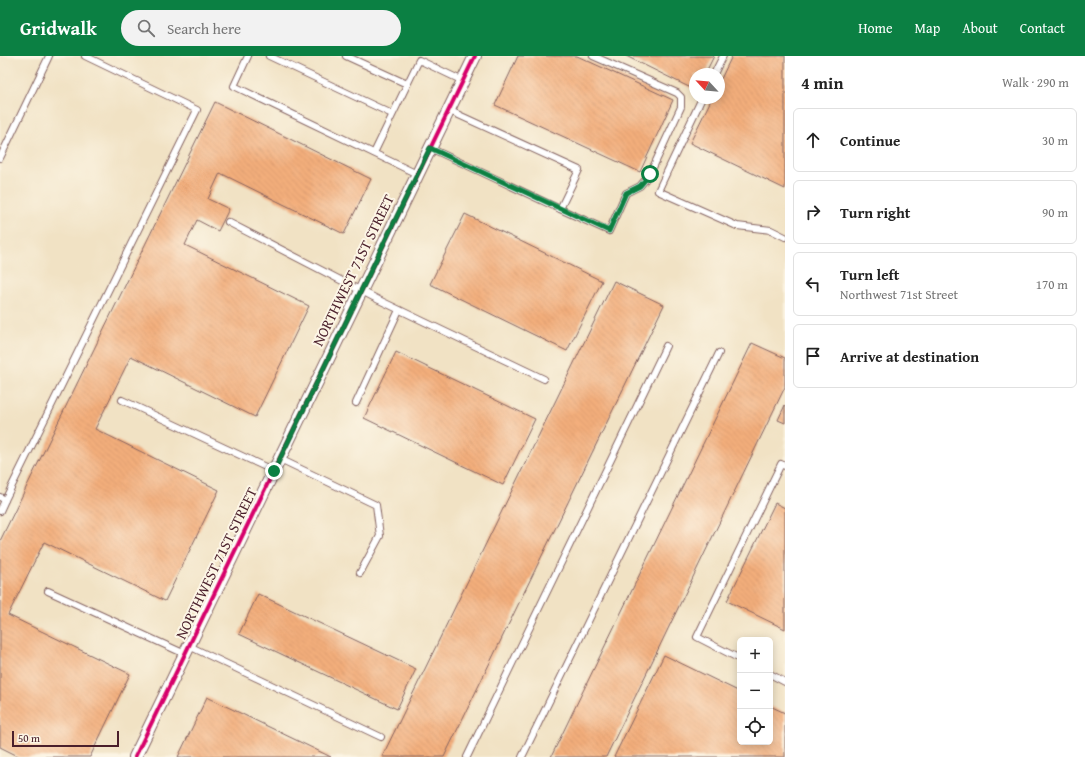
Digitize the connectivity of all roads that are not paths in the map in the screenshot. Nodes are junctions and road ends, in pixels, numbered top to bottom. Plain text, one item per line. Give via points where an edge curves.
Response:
1 (49, 56) edge
2 (85, 56) edge
3 (248, 56) edge
4 (270, 56) edge
5 (346, 56) edge
6 (475, 56) edge
7 (593, 56) edge
8 (723, 56) edge
9 (717, 68) edge
10 (463, 81) junction
11 (407, 84) junction
12 (699, 104) edge
13 (448, 110) junction
14 (392, 114) junction
15 (430, 148) junction
16 (374, 154) junction
17 (0, 158) edge
18 (417, 174) junction
19 (560, 209) junction
20 (228, 222) dead end
21 (785, 237) edge
22 (361, 291) junction
23 (399, 310) junction
24 (666, 346) dead end
25 (719, 353) dead end
26 (544, 379) dead end
27 (122, 400) dead end
28 (356, 403) dead end
29 (280, 459) junction
30 (785, 466) edge
31 (274, 471) junction
32 (3, 498) edge
33 (0, 511) edge
34 (360, 573) dead end
35 (48, 591) dead end
36 (187, 650) junction
37 (737, 657) edge
38 (773, 676) edge
39 (785, 682) edge
40 (381, 737) dead end
41 (135, 757) edge
42 (467, 757) edge
43 (522, 757) edge

1 - 17 lane
2 - 32 lane via 198,110
3 - 16 lane via 234,86
4 - 14 lane
5 - 11 lane
6 - 10 street, NORTHWEST 71ST STREET
7 - 19 lane via 677,93 681,97 681,107 650,174 640,186 626,193 609,231
8 - 9 lane
10 - 11 lane via 419,60
10 - 13 street, NORTHWEST 71ST STREET
11 - 14 lane
12 - 21 lane via 658,191 737,226 771,230
13 - 15 street, NORTHWEST 71ST STREET
13 - 19 lane via 579,170
14 - 16 lane
15 - 18 street, NORTHWEST 71ST STREET
15 - 19 lane
16 - 18 lane
18 - 22 street, NORTHWEST 71ST STREET
20 - 22 lane
22 - 23 lane
22 - 29 street, NORTHWEST 71ST STREET
23 - 26 lane
23 - 28 lane
24 - 42 lane
25 - 43 lane
27 - 31 lane
29 - 31 street, NORTHWEST 71ST STREET
29 - 34 lane via 376,505 380,536
30 - 37 lane via 781,464 698,637
31 - 36 street, NORTHWEST 71ST STREET
32 - 33 lane
35 - 36 lane
36 - 40 lane
36 - 41 street, NORTHWEST 71ST STREET
38 - 39 lane

